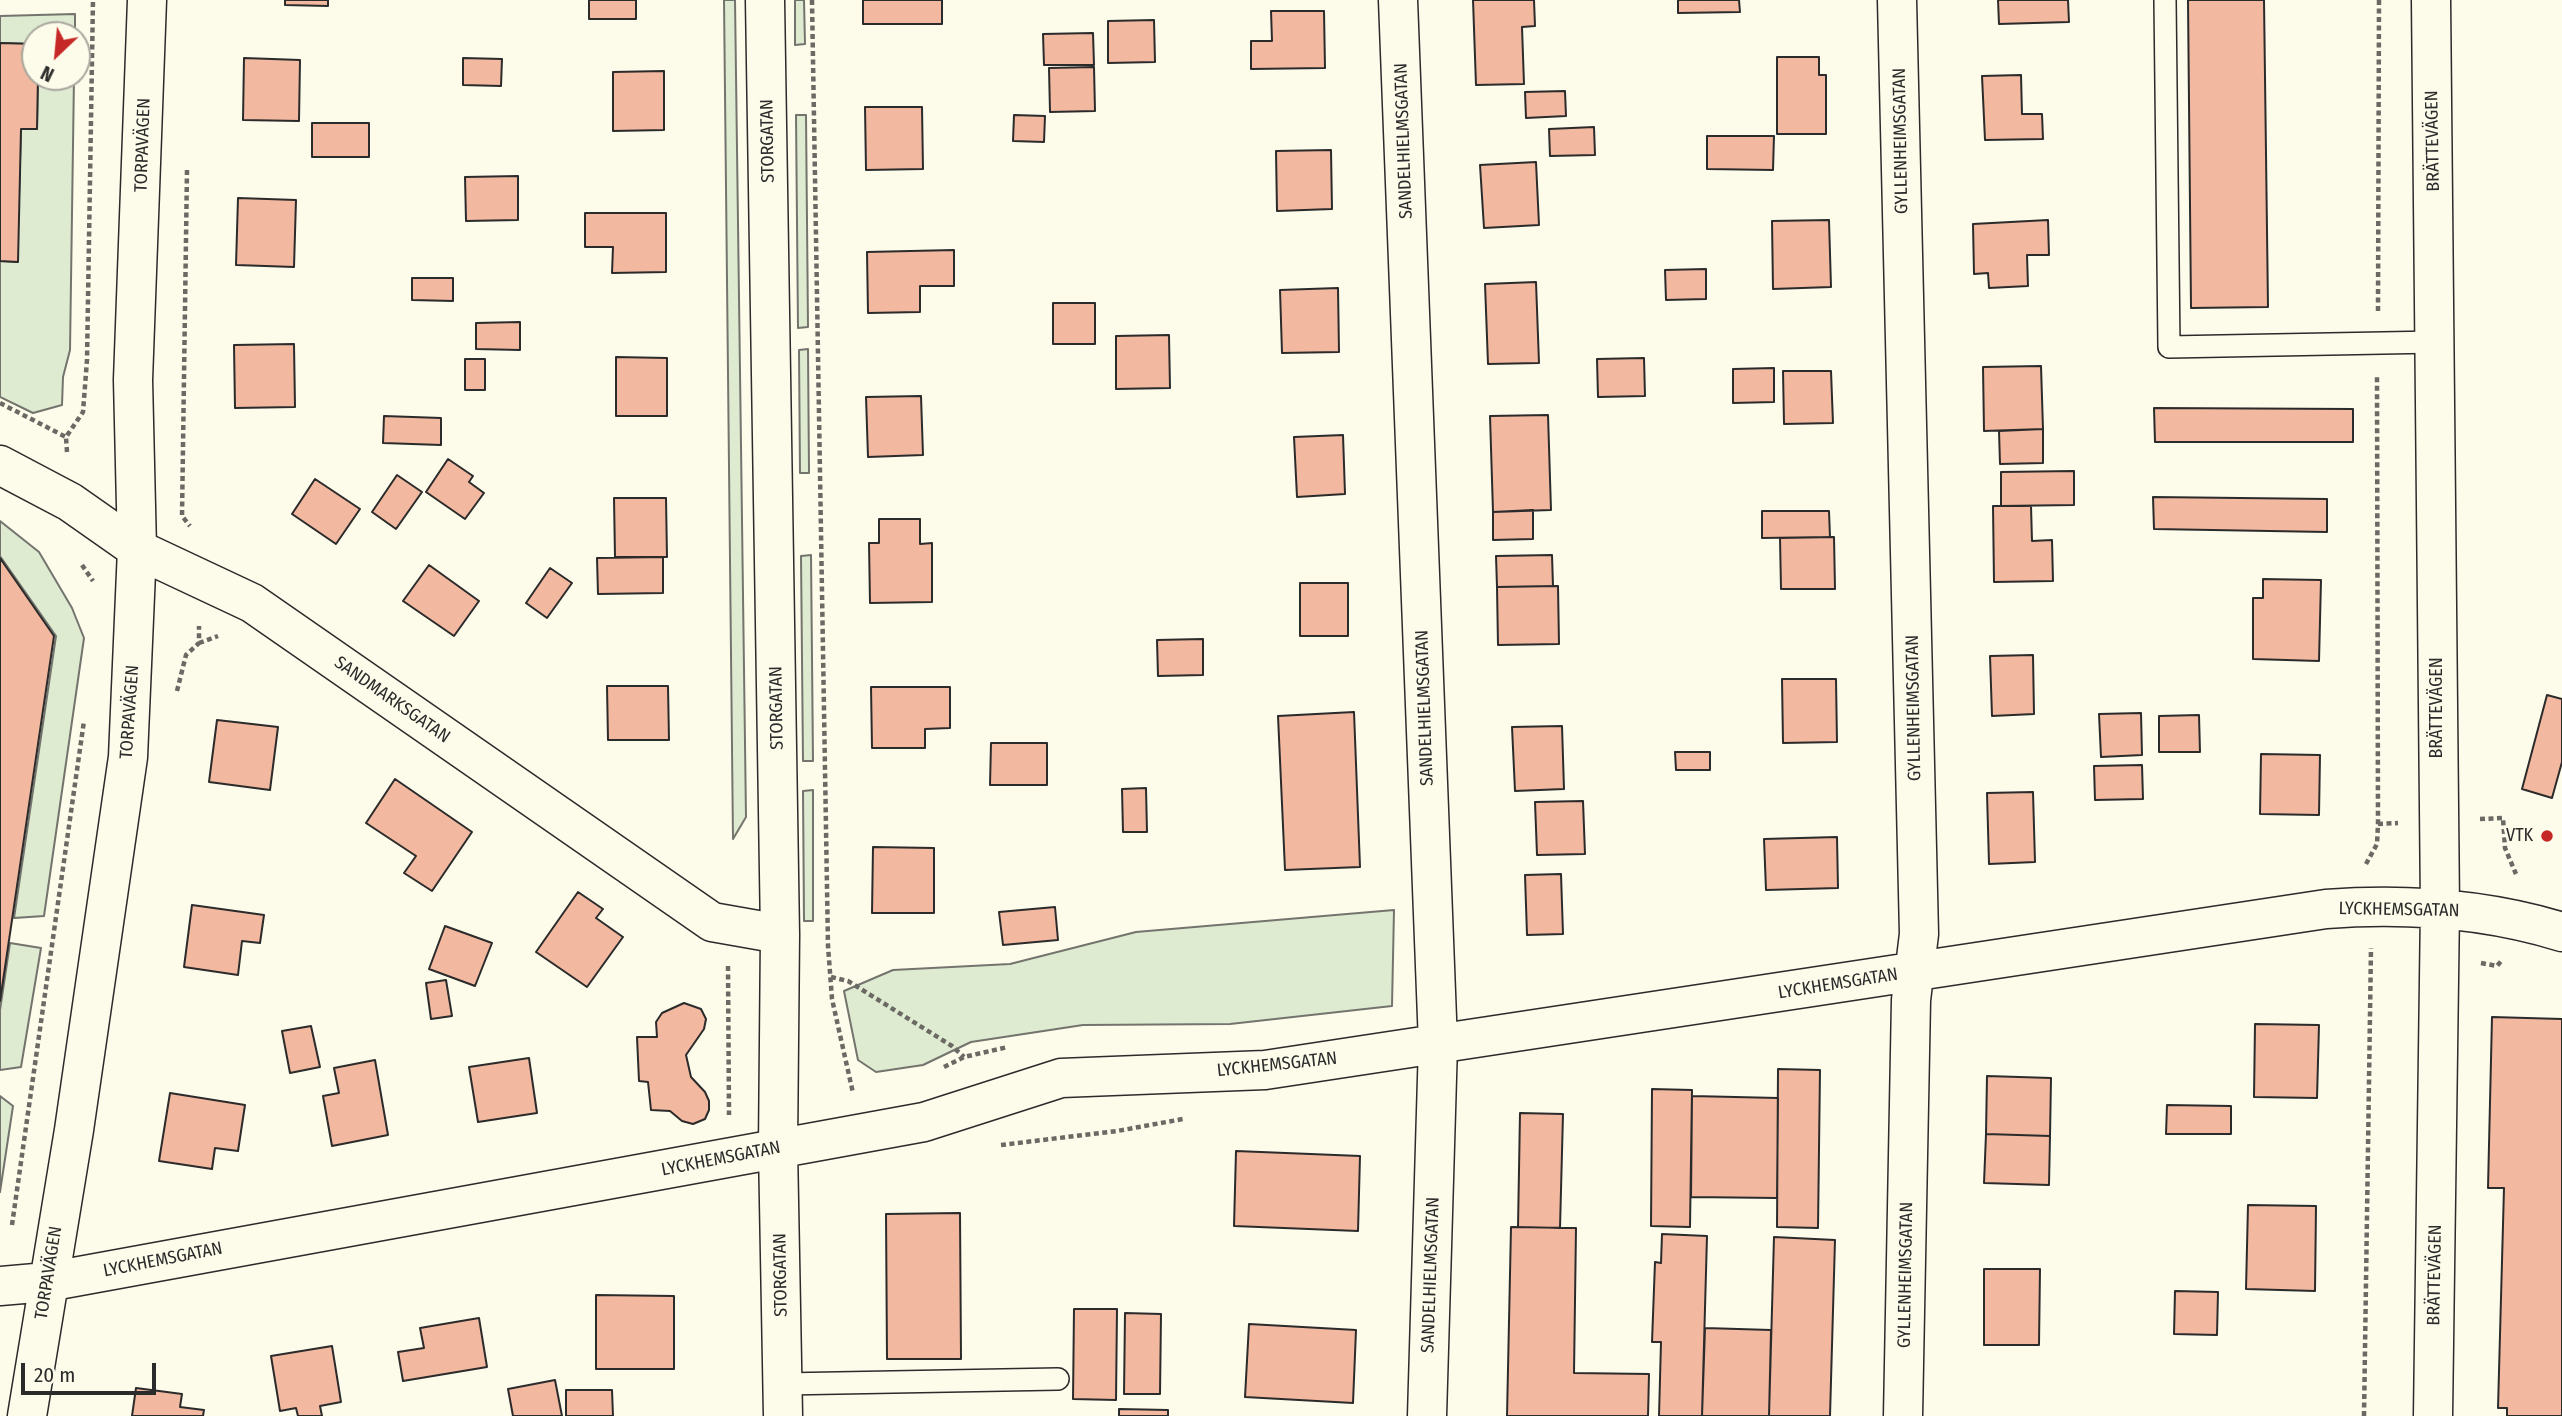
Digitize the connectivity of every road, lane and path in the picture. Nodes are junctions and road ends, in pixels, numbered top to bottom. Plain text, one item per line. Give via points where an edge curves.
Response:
1 (93, 0) edge
2 (147, 0) edge
3 (765, 0) edge
4 (812, 0) edge
5 (1398, 0) edge
6 (1897, 0) edge
7 (2165, 0) edge
8 (2379, 0) edge
9 (2431, 0) edge
10 (187, 167) dead end
11 (2435, 342) junction
12 (2377, 344) junction
13 (0, 402) edge
14 (66, 437) junction
15 (0, 465) edge
16 (71, 502) junction
17 (201, 533) dead end
18 (137, 549) junction
19 (95, 584) dead end
20 (84, 716) dead end
21 (2378, 824) dead end
22 (2366, 864) dead end
23 (2368, 906) junction
24 (2440, 907) junction
25 (2562, 932) edge
26 (780, 934) junction
27 (1914, 972) junction
28 (831, 977) junction
29 (1438, 1044) junction
30 (964, 1057) dead end
31 (853, 1095) dead end
32 (778, 1148) junction
33 (47, 1282) junction
34 (2, 1286) edge
35 (1058, 1379) dead end
36 (783, 1400) edge
37 (27, 1416) edge
38 (1427, 1416) edge
39 (1903, 1416) edge
40 (2364, 1416) edge
41 (2433, 1416) edge

1 - 14 path via 87,360 82,412
2 - 18 street, TORPAVÄGEN via 134,380
3 - 26 street, STORGATAN
4 - 28 path
5 - 29 street, SANDELHIELMSGATAN
6 - 27 street, GYLLENHEIMSGATAN via 1919,934
7 - 12 lane via 2169,347
8 - 12 path
9 - 11 street, BRÄTTEVÄGEN
10 - 17 path via 182,516
11 - 12 lane
11 - 24 street, BRÄTTEVÄGEN
12 - 21 path
13 - 14 path
14 - 16 path
15 - 16 street, SANDMARKSGATAN
16 - 18 street, SANDMARKSGATAN
16 - 19 path via 81,564
18 - 26 street, SANDMARKSGATAN via 252,603 712,922
18 - 33 street, TORPAVÄGEN via 128,757 74,1130
20 - 34 path
22 - 23 path
23 - 24 street, LYCKHEMSGATAN
23 - 27 street, LYCKHEMSGATAN
23 - 40 path via 2371,1001
24 - 25 street, LYCKHEMSGATAN via 2522,919
24 - 41 street, BRÄTTEVÄGEN
26 - 32 street, STORGATAN
27 - 29 street, LYCKHEMSGATAN
27 - 39 street, GYLLENHEIMSGATAN
28 - 30 path via 848,981
28 - 31 path
29 - 32 street, LYCKHEMSGATAN via 1265,1070 1061,1078 925,1122
29 - 38 street, SANDELHIELMSGATAN
32 - 33 street, LYCKHEMSGATAN
32 - 36 street, STORGATAN
33 - 34 street, LYCKHEMSGATAN
33 - 37 street, TORPAVÄGEN
35 - 36 lane

